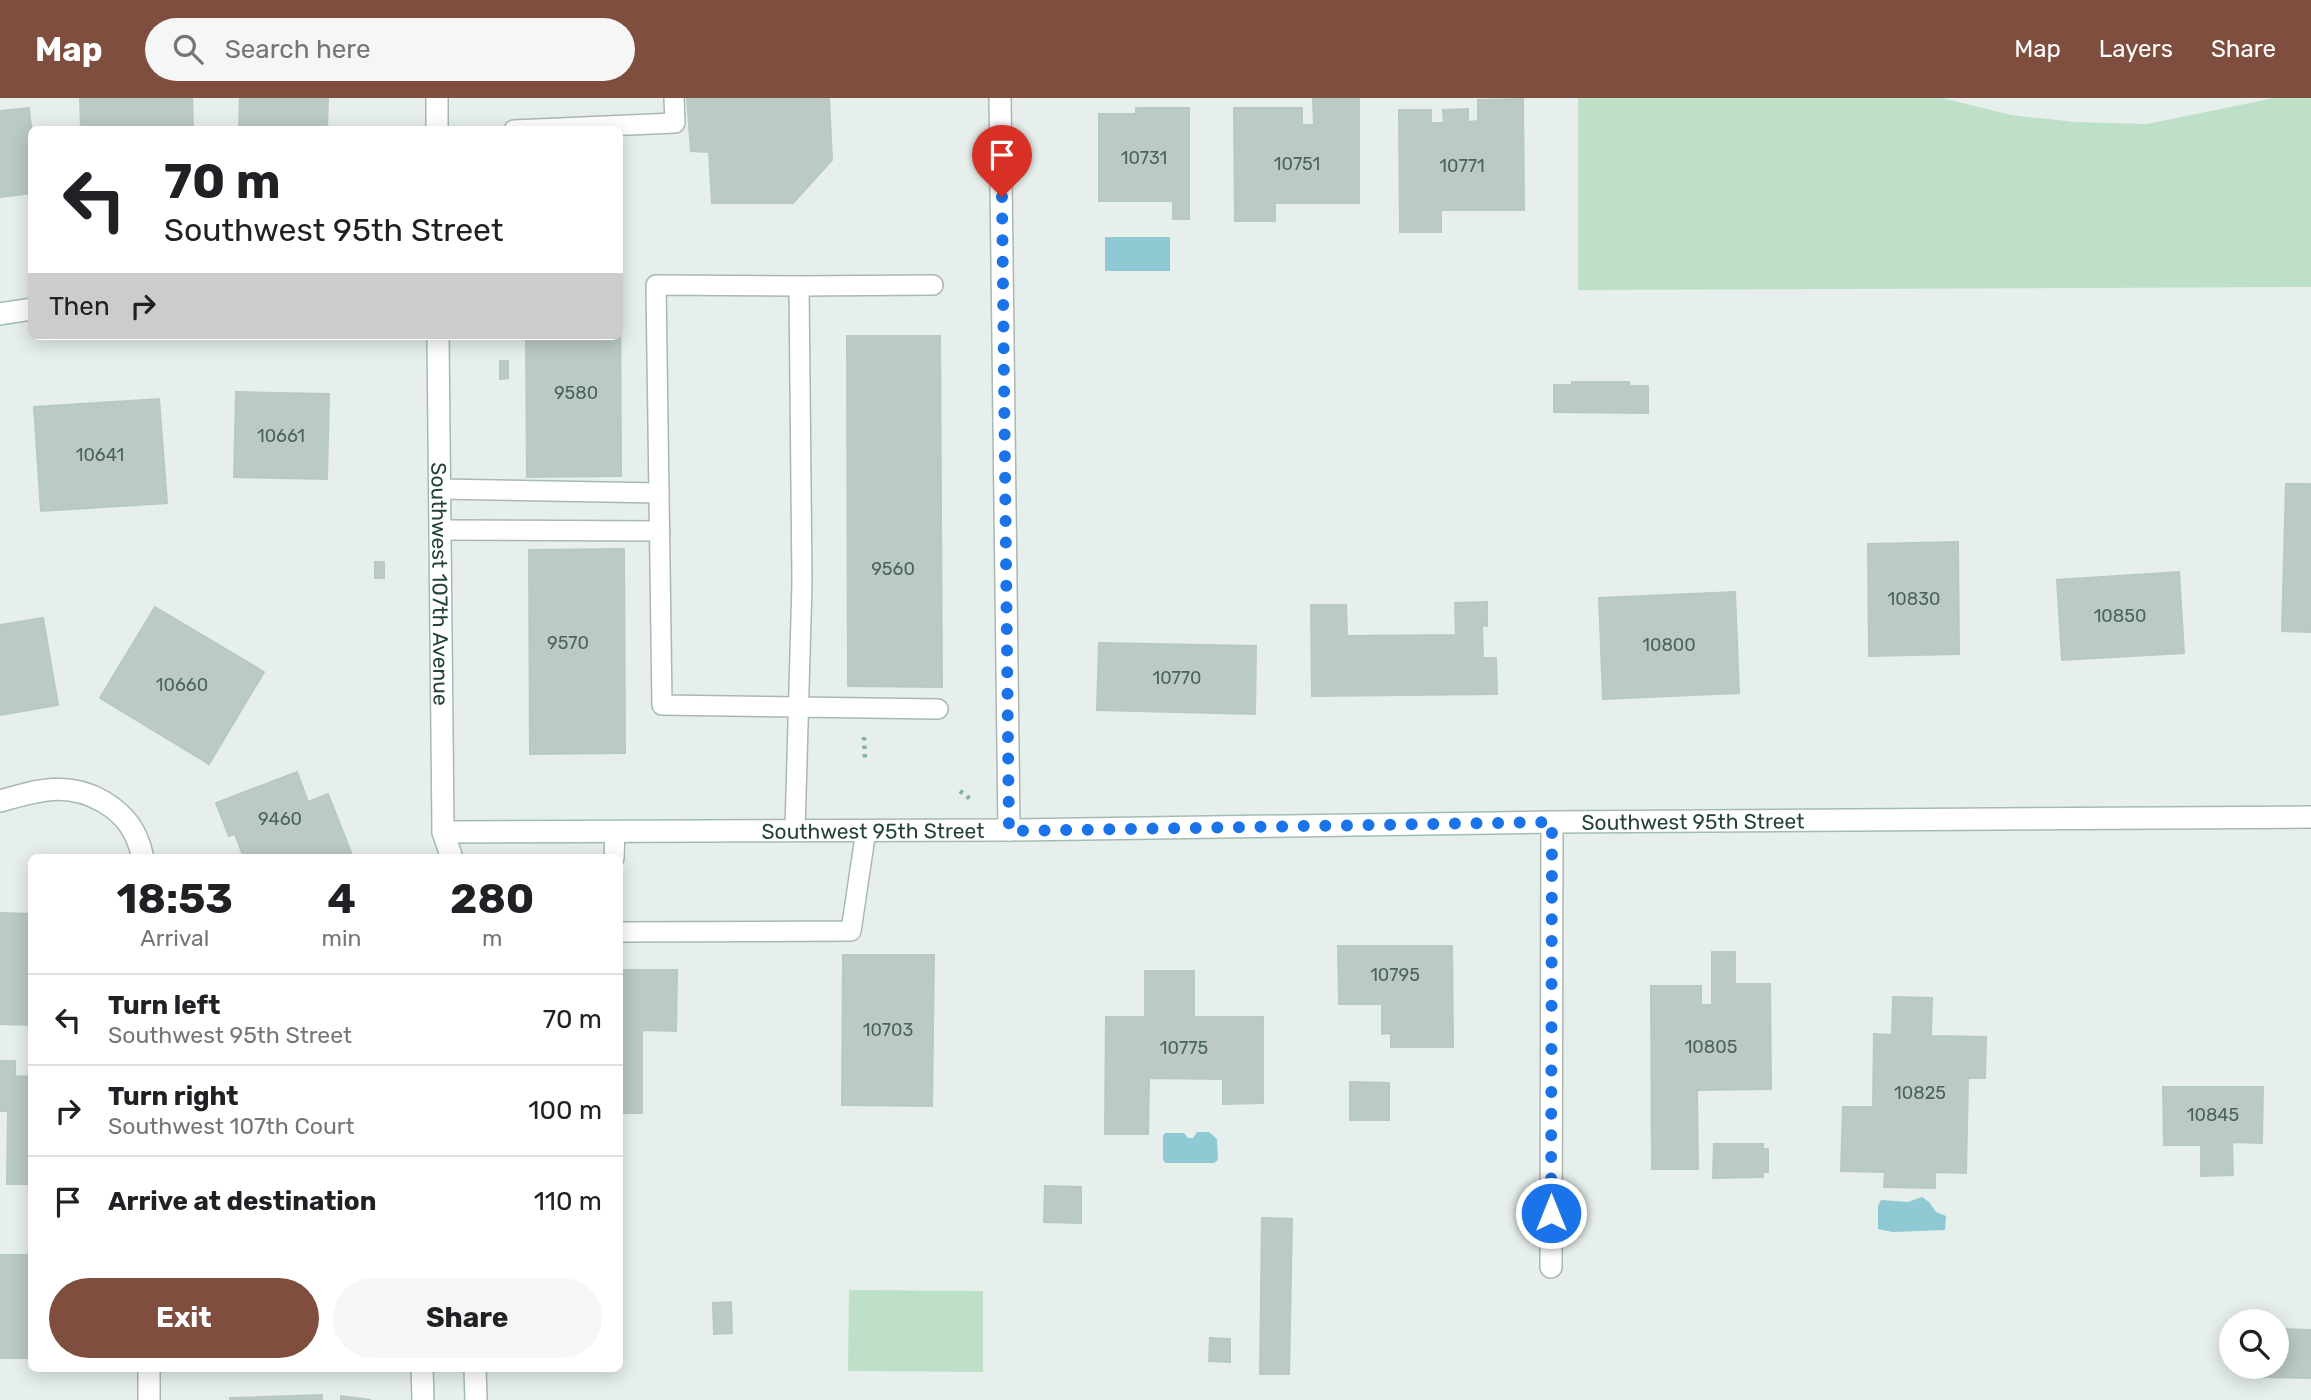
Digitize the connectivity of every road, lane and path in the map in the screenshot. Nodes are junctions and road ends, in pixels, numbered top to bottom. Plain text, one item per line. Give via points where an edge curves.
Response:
1 (437, 98) edge
2 (674, 98) edge
3 (1000, 98) edge
4 (437, 126) edge
5 (605, 126) edge
6 (933, 285) dead end
7 (799, 286) junction
8 (28, 310) edge
9 (0, 314) edge
10 (438, 340) edge
11 (440, 489) junction
12 (659, 493) junction
13 (441, 530) junction
14 (660, 531) junction
15 (797, 708) junction
16 (938, 709) dead end
17 (864, 727) dead end
18 (865, 760) dead end
19 (0, 801) edge
20 (2311, 817) edge
21 (1552, 822) junction
22 (795, 830) junction
23 (866, 830) junction
24 (615, 831) junction
25 (1009, 831) junction
26 (443, 832) junction
27 (140, 848) edge
28 (436, 854) edge
29 (451, 854) edge
30 (614, 854) edge
31 (623, 932) edge
32 (1551, 1267) dead end
33 (149, 1372) edge
34 (422, 1372) edge
35 (475, 1372) edge
36 (149, 1400) edge
37 (423, 1400) edge
38 (476, 1400) edge

1 - 4 street
2 - 5 lane via 674,123
3 - 25 street
6 - 7 lane
7 - 12 lane via 656,285
7 - 15 lane via 802,583
8 - 9 street
10 - 11 street, Southwest 107th Avenue
11 - 12 lane
11 - 13 street, Southwest 107th Avenue
12 - 14 lane
13 - 14 lane
13 - 26 street, Southwest 107th Avenue
14 - 15 lane via 662,705
15 - 16 lane
15 - 22 lane
17 - 18 path
19 - 27 street via 41,790 87,793 127,819
20 - 21 street, Southwest 95th Street
21 - 25 street, Southwest 95th Street
21 - 32 street
22 - 23 street, Southwest 95th Street
22 - 24 street, Southwest 95th Street
23 - 25 street, Southwest 95th Street
23 - 31 lane via 851,931
24 - 26 street, Southwest 95th Street
24 - 30 lane
26 - 28 street, Southwest 107th Avenue
26 - 29 street, Southwest 107th Avenue
33 - 36 street
34 - 37 street
35 - 38 street

